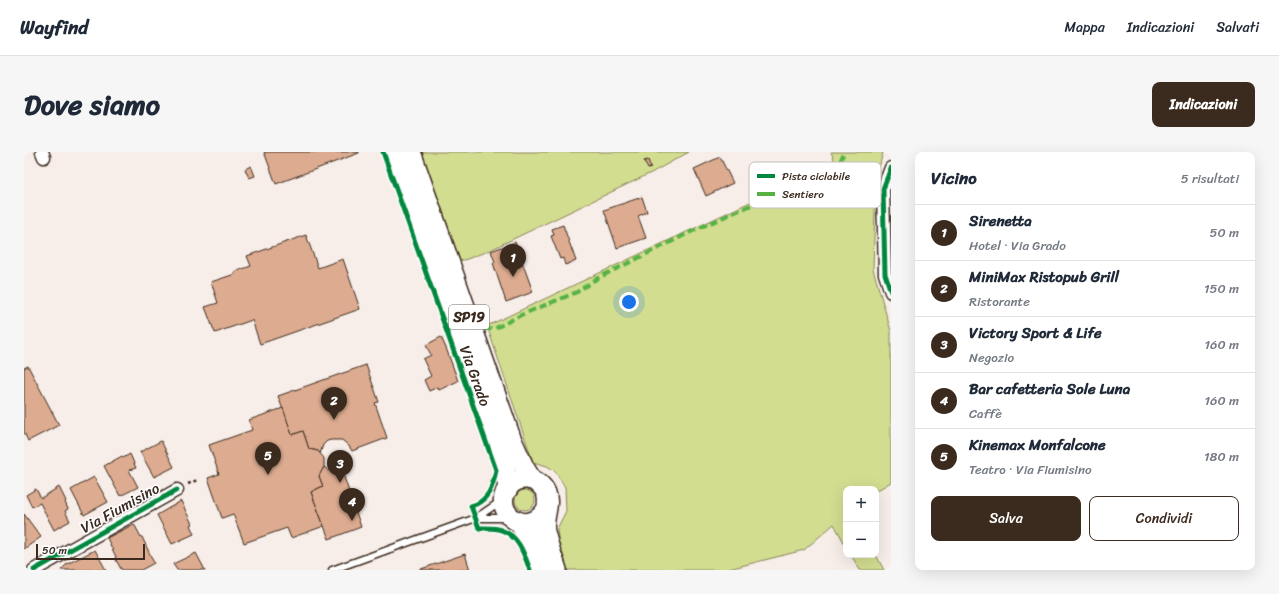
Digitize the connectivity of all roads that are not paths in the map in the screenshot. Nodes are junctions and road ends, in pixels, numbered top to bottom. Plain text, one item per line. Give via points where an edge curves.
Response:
1 (396, 152) edge
2 (410, 152) edge
3 (891, 168) edge
4 (891, 292) edge
5 (532, 480) junction
6 (177, 490) dead end
7 (506, 494) junction
8 (547, 508) junction
9 (476, 518) junction
10 (516, 520) junction
11 (34, 570) edge
12 (332, 570) edge
13 (543, 570) edge
14 (557, 570) edge

1 - 7 main road, Via Grado / SP19 via 503,454
2 - 5 main road, Via Grado / SP19 via 511,438
3 - 4 street via 883,189 884,274
5 - 7 main road via 518,480
5 - 8 main road, Via Grado / SP19 via 544,488 547,494
6 - 11 street, Via Fiumisino
7 - 9 lane
7 - 10 main road, Via Grado / SP19 via 505,506
8 - 10 main road via 532,522
8 - 14 main road, Via Grado / SP19 via 545,531
9 - 10 lane
9 - 12 lane
10 - 13 main road, Via Grado / SP19 via 528,534

